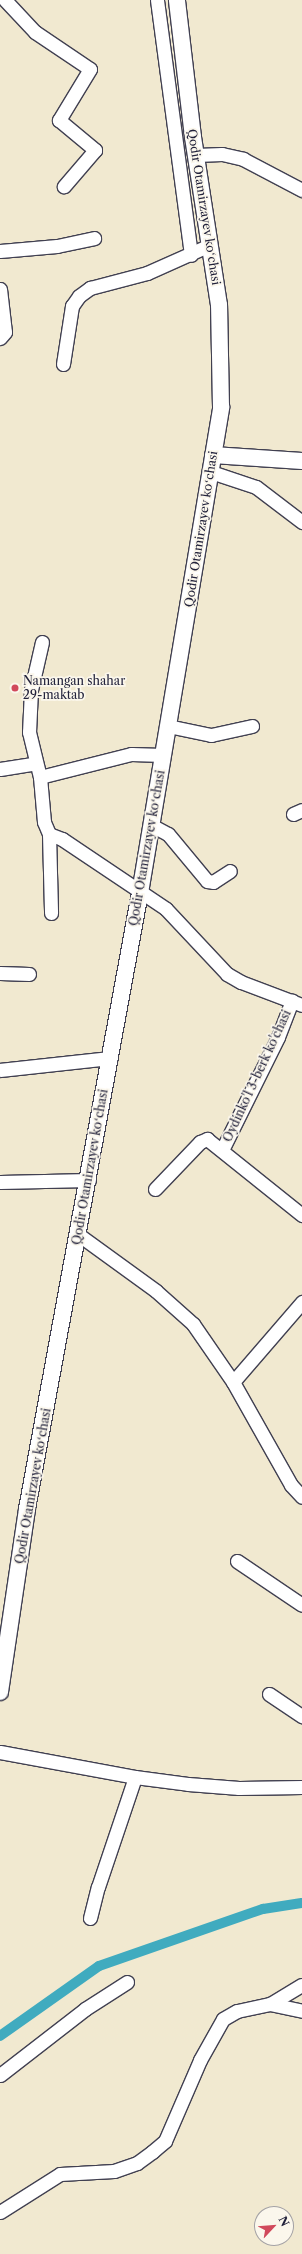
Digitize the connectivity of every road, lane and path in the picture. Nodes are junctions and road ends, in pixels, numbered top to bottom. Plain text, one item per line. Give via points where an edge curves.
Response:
1 (5, 0) edge
2 (156, 0) edge
3 (177, 0) edge
4 (178, 17) junction
5 (158, 19) junction
6 (185, 74) junction
7 (165, 76) junction
8 (193, 138) junction
9 (174, 141) junction
10 (196, 155) junction
11 (64, 186) dead end
12 (302, 190) edge
13 (94, 238) dead end
14 (210, 245) junction
15 (0, 251) edge
16 (191, 255) junction
17 (0, 289) edge
18 (0, 338) edge
19 (63, 364) dead end
20 (213, 455) junction
21 (302, 461) edge
22 (210, 472) junction
23 (302, 522) edge
24 (42, 642) dead end
25 (168, 726) junction
26 (252, 726) dead end
27 (163, 755) junction
28 (36, 762) junction
29 (0, 769) edge
30 (40, 777) junction
31 (151, 825) junction
32 (49, 834) junction
33 (230, 871) dead end
34 (140, 893) junction
35 (51, 913) dead end
36 (0, 973) edge
37 (29, 974) dead end
38 (297, 1003) edge
39 (110, 1058) junction
40 (0, 1070) edge
41 (222, 1150) junction
42 (89, 1180) junction
43 (0, 1182) edge
44 (155, 1189) dead end
45 (302, 1215) edge
46 (78, 1235) junction
47 (302, 1302) edge
48 (233, 1382) junction
49 (302, 1497) edge
50 (237, 1561) dead end
51 (302, 1605) edge
52 (0, 1692) edge
53 (269, 1694) dead end
54 (302, 1716) edge
55 (0, 1752) edge
56 (135, 1777) junction
57 (302, 1787) edge
58 (90, 1918) dead end
59 (127, 1982) dead end
60 (302, 1985) edge
61 (270, 2004) junction
62 (302, 2011) edge
63 (0, 2075) edge
64 (0, 2212) edge

1 - 11 street via 35,32 90,69 59,120 95,150
2 - 5 street
3 - 4 main road, Qodir Otamirzayev koʻchasi
4 - 5 street
4 - 6 main road, Qodir Otamirzayev koʻchasi
5 - 7 street
6 - 7 street
6 - 8 main road, Qodir Otamirzayev koʻchasi
7 - 9 street
8 - 9 street
8 - 10 main road, Qodir Otamirzayev koʻchasi
9 - 16 street
10 - 12 street via 222,154 243,159
10 - 14 main road, Qodir Otamirzayev koʻchasi
13 - 15 street via 57,246
14 - 16 street
14 - 20 main road, Qodir Otamirzayev koʻchasi via 219,305 221,350 221,407
16 - 19 street via 147,273 90,288 78,296 72,306
17 - 18 street via 5,332
20 - 21 main road
20 - 22 main road, Qodir Otamirzayev koʻchasi
22 - 23 street via 256,487
22 - 25 main road, Qodir Otamirzayev koʻchasi
24 - 28 street via 29,708 29,732
25 - 26 street via 211,735
25 - 27 main road, Qodir Otamirzayev koʻchasi
27 - 30 street via 131,754
27 - 31 main road, Qodir Otamirzayev koʻchasi
28 - 29 street
28 - 30 street
30 - 32 street via 44,822
31 - 33 street via 168,834 207,881 214,881
31 - 34 main road, Qodir Otamirzayev koʻchasi
32 - 34 street via 62,839
32 - 35 street
34 - 38 street via 180,922 227,974 241,982
34 - 39 main road, Qodir Otamirzayev koʻchasi
36 - 37 street
38 - 41 street, Oydinko'l 3-berk ko'chasi
39 - 40 street
39 - 42 main road, Qodir Otamirzayev koʻchasi
41 - 44 street, Oydinko'l 3-berk ko'chasi via 212,1141 204,1139
41 - 45 street, Oydinko'l 3-berk ko'chasi
42 - 43 street
42 - 46 main road, Qodir Otamirzayev koʻchasi
46 - 48 street via 156,1291 193,1324
46 - 52 main road, Qodir Otamirzayev koʻchasi via 28,1509
47 - 48 street
48 - 49 street via 291,1485
50 - 51 street
53 - 54 street
55 - 56 street
56 - 57 street via 239,1788
56 - 58 street
59 - 63 street via 85,2009
60 - 61 street
61 - 62 street
61 - 64 street via 237,2011 223,2019 200,2060 165,2140 152,2152 137,2163 114,2171 60,2174

